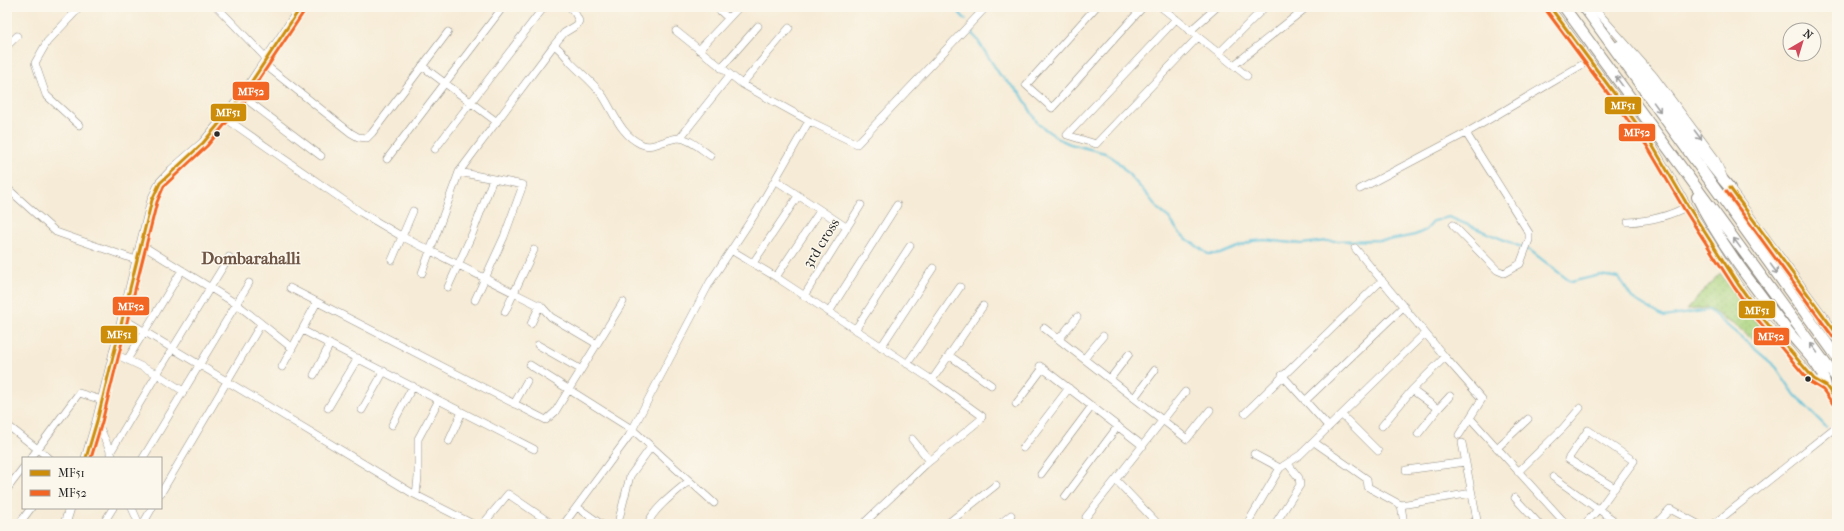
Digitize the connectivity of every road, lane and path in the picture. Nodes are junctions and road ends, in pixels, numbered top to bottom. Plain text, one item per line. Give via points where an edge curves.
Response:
1 (80, 7) edge
2 (217, 7) edge
3 (301, 7) edge
4 (503, 7) edge
5 (544, 7) edge
6 (570, 7) edge
7 (716, 7) edge
8 (739, 7) edge
9 (986, 7) edge
10 (1096, 7) edge
11 (1143, 7) edge
12 (1161, 7) edge
13 (1217, 7) edge
14 (1266, 7) edge
15 (1307, 7) edge
16 (1550, 7) edge
17 (1564, 7) edge
18 (1584, 7) edge
19 (1593, 7) edge
20 (578, 10) edge
21 (728, 18) junction
22 (1176, 19) junction
23 (1593, 19) junction
24 (758, 26) dead end
25 (789, 28) dead end
26 (676, 31) dead end
27 (1190, 31) junction
28 (448, 32) dead end
29 (17, 36) dead end
30 (1198, 37) junction
31 (554, 45) junction
32 (7, 46) edge
33 (699, 50) junction
34 (1219, 53) junction
35 (1590, 60) junction
36 (265, 61) junction
37 (1234, 65) junction
38 (422, 66) junction
39 (721, 68) junction
40 (730, 75) junction
41 (1247, 76) dead end
42 (445, 83) junction
43 (742, 84) junction
44 (242, 96) junction
45 (470, 102) junction
46 (225, 118) junction
47 (809, 121) junction
48 (497, 122) junction
49 (79, 125) dead end
50 (1466, 133) junction
51 (680, 138) junction
52 (435, 149) dead end
53 (321, 156) dead end
54 (711, 156) dead end
55 (387, 158) dead end
56 (1684, 171) junction
57 (459, 172) junction
58 (493, 179) junction
59 (775, 180) junction
60 (7, 188) edge
61 (1730, 188) junction
62 (1360, 189) dead end
63 (798, 196) junction
64 (862, 205) dead end
65 (897, 205) dead end
66 (1688, 206) junction
67 (413, 211) dead end
68 (820, 211) junction
69 (1628, 222) dead end
70 (1453, 225) dead end
71 (846, 228) junction
72 (401, 236) junction
73 (140, 244) junction
74 (910, 246) dead end
75 (1355, 248) dead end
76 (430, 250) junction
77 (534, 250) dead end
78 (731, 250) junction
79 (229, 257) dead end
80 (136, 260) junction
81 (392, 260) dead end
82 (753, 263) junction
83 (458, 265) junction
84 (933, 268) dead end
85 (182, 270) junction
86 (422, 273) dead end
87 (776, 277) junction
88 (486, 279) junction
89 (1382, 280) junction
90 (249, 283) dead end
91 (210, 287) junction
92 (448, 287) dead end
93 (960, 287) dead end
94 (290, 288) dead end
95 (514, 293) junction
96 (804, 296) junction
97 (475, 300) dead end
98 (317, 302) junction
99 (622, 302) dead end
100 (238, 304) junction
101 (540, 305) junction
102 (983, 306) dead end
103 (1404, 306) junction
104 (505, 312) dead end
105 (829, 312) junction
106 (1077, 317) dead end
107 (122, 318) junction
108 (261, 324) junction
109 (531, 324) dead end
110 (1044, 328) dead end
111 (302, 330) junction
112 (855, 330) junction
113 (144, 331) junction
114 (1425, 333) junction
115 (1837, 334) edge
116 (1103, 336) dead end
117 (1059, 340) junction
118 (330, 344) junction
119 (597, 344) junction
120 (538, 346) dead end
121 (881, 347) junction
122 (171, 348) junction
123 (292, 348) junction
124 (113, 353) junction
125 (1129, 354) dead end
126 (950, 356) junction
127 (1445, 357) junction
128 (1837, 357) edge
129 (358, 358) junction
130 (1084, 359) junction
131 (127, 360) junction
132 (200, 364) junction
133 (907, 364) junction
134 (530, 365) dead end
135 (282, 367) dead end
136 (580, 369) junction
137 (1156, 370) dead end
138 (384, 371) junction
139 (157, 374) junction
140 (314, 375) dead end
141 (1282, 375) junction
142 (1110, 379) junction
143 (1837, 379) edge
144 (932, 380) junction
145 (227, 381) junction
146 (527, 381) dead end
147 (991, 385) dead end
148 (413, 386) junction
149 (1826, 386) junction
150 (569, 388) junction
151 (1069, 388) junction
152 (1412, 390) junction
153 (183, 391) junction
154 (1184, 392) dead end
155 (1450, 396) dead end
156 (1134, 398) junction
157 (102, 400) junction
158 (440, 400) junction
159 (1305, 400) junction
160 (1837, 400) edge
161 (514, 404) junction
162 (1016, 404) dead end
163 (1092, 406) junction
164 (328, 408) dead end
165 (1580, 408) dead end
166 (1438, 409) junction
167 (362, 410) dead end
168 (1210, 410) dead end
169 (462, 412) junction
170 (1245, 413) dead end
171 (1342, 414) junction
172 (1470, 418) junction
173 (1528, 419) dead end
174 (1163, 420) junction
175 (97, 421) junction
176 (392, 425) dead end
177 (1118, 426) junction
178 (1382, 426) dead end
179 (1837, 426) edge
180 (1329, 427) junction
181 (8, 429) edge
182 (633, 430) junction
183 (1418, 434) dead end
184 (1459, 435) dead end
185 (912, 439) dead end
186 (449, 441) dead end
187 (1314, 442) junction
188 (1462, 443) dead end
189 (1143, 446) junction
190 (651, 447) junction
191 (1023, 448) dead end
192 (1497, 448) junction
193 (38, 449) junction
194 (534, 449) dead end
195 (1378, 451) dead end
196 (1254, 454) dead end
197 (112, 455) edge
198 (32, 457) edge
199 (48, 457) edge
200 (86, 457) edge
201 (143, 457) edge
202 (930, 461) junction
203 (1466, 462) junction
204 (1288, 464) junction
205 (1280, 468) junction
206 (22, 469) edge
207 (1406, 470) dead end
208 (1518, 472) junction
209 (1041, 474) dead end
210 (1553, 478) dead end
211 (1116, 480) junction
212 (688, 481) junction
213 (996, 485) dead end
214 (1614, 488) junction
215 (7, 489) edge
216 (162, 490) edge
217 (1472, 493) junction
218 (416, 495) junction
219 (1065, 497) dead end
220 (1515, 498) dead end
221 (714, 503) dead end
222 (1401, 505) junction
223 (577, 507) junction
224 (30, 509) edge
225 (70, 509) edge
226 (112, 509) edge
227 (132, 509) edge
228 (151, 509) edge
229 (1598, 509) junction
230 (1011, 514) dead end
231 (1086, 517) dead end
232 (619, 519) dead end
233 (1612, 519) dead end
234 (19, 524) edge
235 (65, 524) edge
236 (103, 524) edge
237 (139, 524) edge
238 (143, 524) edge
239 (473, 524) edge
240 (483, 524) edge
241 (552, 524) edge
242 (564, 524) edge
243 (601, 524) edge
244 (648, 524) edge
245 (863, 524) edge
246 (948, 524) edge
247 (1000, 524) edge
248 (1158, 524) edge
249 (1246, 524) edge
250 (1275, 524) edge
251 (1404, 524) edge
252 (1470, 524) edge
253 (1539, 524) edge
254 (1566, 524) edge
255 (1584, 524) edge
256 (1656, 524) edge
257 (1698, 524) edge
258 (1714, 524) edge

1 - 49 street via 47,42 35,63 46,95
2 - 36 street
3 - 36 main road
4 - 42 street
5 - 45 street
6 - 20 street
7 - 21 street
8 - 21 street
9 - 47 street via 857,144
10 - 11 street via 1026,85 1052,108
12 - 22 street
13 - 27 street
14 - 34 street
15 - 37 street
16 - 35 street
56 -> 17 highway
18 - 23 highway
19 -> 61 street via 1654,76 1715,158
20 - 31 street via 577,25 564,33
21 - 33 street
22 - 27 street
22 - 30 street via 1067,135 1096,144
23 - 61 highway via 1643,71 1707,162
23 -> 128 highway
24 - 39 street
25 - 43 street
26 - 33 street
27 - 30 street
28 - 38 street
29 - 32 street
30 - 34 street
31 - 48 street
31 - 51 street via 595,86 620,125 641,145 651,146 665,140
33 - 39 street
34 - 37 street
35 - 50 street
35 - 66 street via 1611,92 1651,143
36 - 38 street via 351,133 367,138
36 - 44 main road
37 - 41 street
38 - 42 street
39 - 40 street
40 - 43 street
40 - 51 street
42 - 45 street
42 - 55 street
43 - 47 street
44 - 46 main road
44 - 53 street
45 - 48 street
45 - 52 street
46 - 72 street via 362,213
46 - 73 main road via 203,143 160,183 152,200
47 - 59 street
48 - 57 street
50 - 62 street
50 - 70 street via 1529,233 1520,264 1504,273 1497,270
51 - 54 street via 691,142
143 -> 56 highway
56 - 149 highway via 1718,234 1824,376
57 - 58 street
57 - 76 street
58 - 83 street
58 - 88 street via 523,185
59 - 63 street
59 - 78 street
60 - 80 street via 56,232
61 - 115 street
63 - 68 street
63 - 82 street
64 - 71 street, 3rd cross
65 - 105 street
66 - 69 street via 1674,214 1650,221
66 - 149 street via 1761,316 1814,379
67 - 72 street
68 - 71 street
68 - 87 street
71 - 96 street, 3rd cross
72 - 76 street
72 - 81 street
73 - 80 main road
73 - 85 street
74 - 112 street
75 - 89 street
76 - 83 street
76 - 86 street
77 - 95 street
78 - 82 street
78 - 182 street via 710,282
79 - 91 street
80 - 107 main road
82 - 87 street
83 - 88 street
83 - 92 street
84 - 121 street
85 - 91 street
85 - 113 street
87 - 96 street
88 - 95 street
88 - 97 street
89 - 103 street
89 - 141 street
90 - 100 street
91 - 100 street
91 - 122 street
93 - 133 street
94 - 98 street
95 - 101 street
95 - 104 street
96 - 105 street
98 - 111 street
98 - 161 street
99 - 119 street
100 - 108 street
100 - 132 street
101 - 109 street
101 - 119 street via 551,316
102 - 126 street
103 - 114 street
103 - 159 street
105 - 112 street
106 - 117 street
107 - 113 street
107 - 124 main road
108 - 123 street
108 - 145 street
110 - 117 street
111 - 118 street
111 - 123 street
112 - 121 street
113 - 122 street
113 - 131 street
114 - 127 street
114 - 171 street
116 - 130 street
117 - 130 street
118 - 129 street
118 - 140 street
119 - 136 street
120 - 136 street
121 - 133 street
122 - 132 street
122 - 139 street
123 - 135 street
124 - 131 street
124 - 157 main road
125 - 142 street
126 - 144 street
126 - 147 street
127 - 152 street
127 - 172 street via 1482,399
129 - 138 street
129 - 164 street
130 - 142 street
131 - 139 street
132 - 145 street
132 - 153 street
133 - 144 street
134 - 150 street
136 - 150 street
137 - 156 street
138 - 148 street
138 - 167 street
139 - 153 street
139 - 197 street
141 - 159 street
141 - 170 street
142 - 156 street
144 - 202 street via 982,416
145 - 216 street
145 - 218 street
146 - 161 street
148 - 158 street
148 - 176 street
149 - 160 street
150 - 161 street via 555,412 546,420
150 - 182 street
151 - 162 street via 1042,367
151 - 163 street
151 - 191 street
152 - 166 street
152 - 178 street
153 - 201 street
154 - 174 street
155 - 166 street
156 - 174 street
157 - 175 main road
157 - 193 street via 78,393
158 - 169 street
158 - 218 street via 418,439
159 - 180 street
163 - 177 street
163 - 209 street
165 - 208 street
166 - 183 street
168 - 174 street via 1187,439
169 - 186 street
169 - 194 street
171 - 180 street
171 - 195 street
172 - 184 street
172 - 192 street
173 - 192 street
174 - 189 street
175 - 197 street
175 - 200 main road
177 - 189 street
177 - 219 street
179 - 258 street
180 - 187 street
181 - 193 street
182 - 190 street
182 - 223 street
185 - 202 street
187 - 204 street
187 - 222 street via 1367,479 1368,487
188 - 203 street
189 - 211 street
190 - 212 street
190 - 232 street via 630,476
192 - 208 street
193 - 198 street
193 - 199 street
196 - 205 street
202 - 245 street
203 - 207 street
203 - 217 street
204 - 205 street
204 - 250 street via 1300,478 1300,486
205 - 249 street
206 - 215 street
208 - 254 street
210 - 229 street
211 - 231 street
211 - 248 street
212 - 221 street
212 - 244 street via 662,505
213 - 246 street
214 - 214 street via 1568,459 1588,430 1634,461
214 - 229 street
217 - 222 street
217 - 252 street via 1477,520
218 - 239 street
220 - 253 street
222 - 251 street
223 - 242 street
223 - 243 street
224 - 234 street
225 - 235 main road
226 - 236 street
227 - 237 street
228 - 238 street
229 - 233 street
229 - 255 street
230 - 247 street
240 - 241 street via 508,494
256 - 257 street via 1670,509

